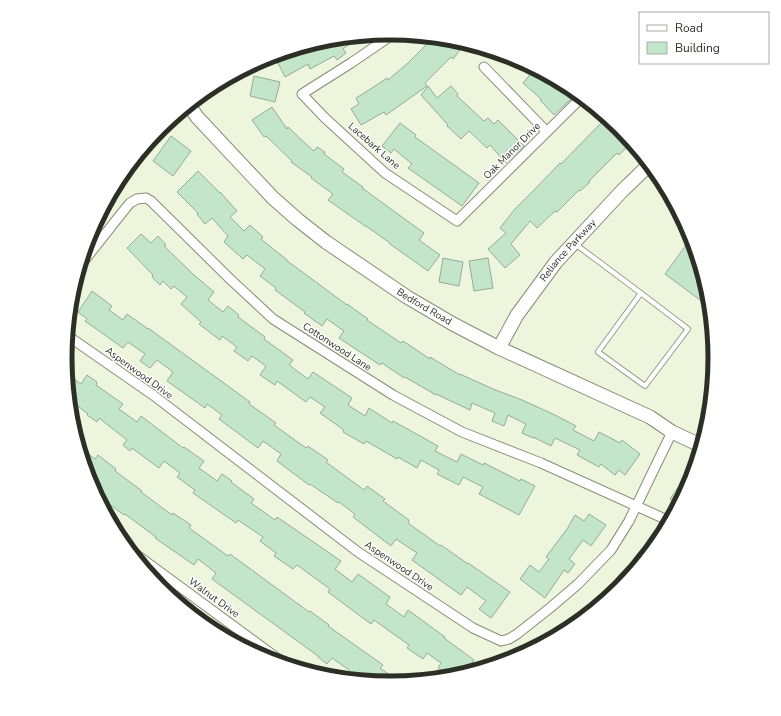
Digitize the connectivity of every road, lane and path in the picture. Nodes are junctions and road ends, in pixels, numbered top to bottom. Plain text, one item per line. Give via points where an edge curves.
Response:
1 (386, 40) edge
2 (484, 67) dead end
3 (578, 101) edge
4 (192, 110) edge
5 (547, 132) junction
6 (646, 168) edge
7 (457, 221) joint
8 (573, 243) junction
9 (90, 253) edge
10 (641, 293) junction
11 (73, 339) edge
12 (499, 348) junction
13 (672, 432) junction
14 (697, 444) edge
15 (636, 506) junction
16 (665, 519) edge
17 (146, 562) edge
18 (268, 652) edge

1 - 7 street, Lacebark Lane via 302,94 385,173
2 - 5 street
3 - 5 street, Oak Manor Drive
4 - 12 main road, Bedford Road via 273,198 326,242 407,297
5 - 7 street, Oak Manor Drive
6 - 8 main road, Reliance Parkway
8 - 10 lane
8 - 12 main road, Reliance Parkway via 517,315
9 - 15 street, Cottonwood Lane via 130,203 146,198 273,319 393,395 462,432 541,463
10 - 10 lane via 688,329 645,386 598,352
11 - 15 street, Aspenwood Drive via 153,395 358,552 473,628 501,641 517,634 578,584 611,550
12 - 13 main road, Bedford Road via 650,417
13 - 14 main road, Bedford Road
13 - 15 street, Aspenwood Drive
15 - 16 street
17 - 18 street, Walnut Drive

